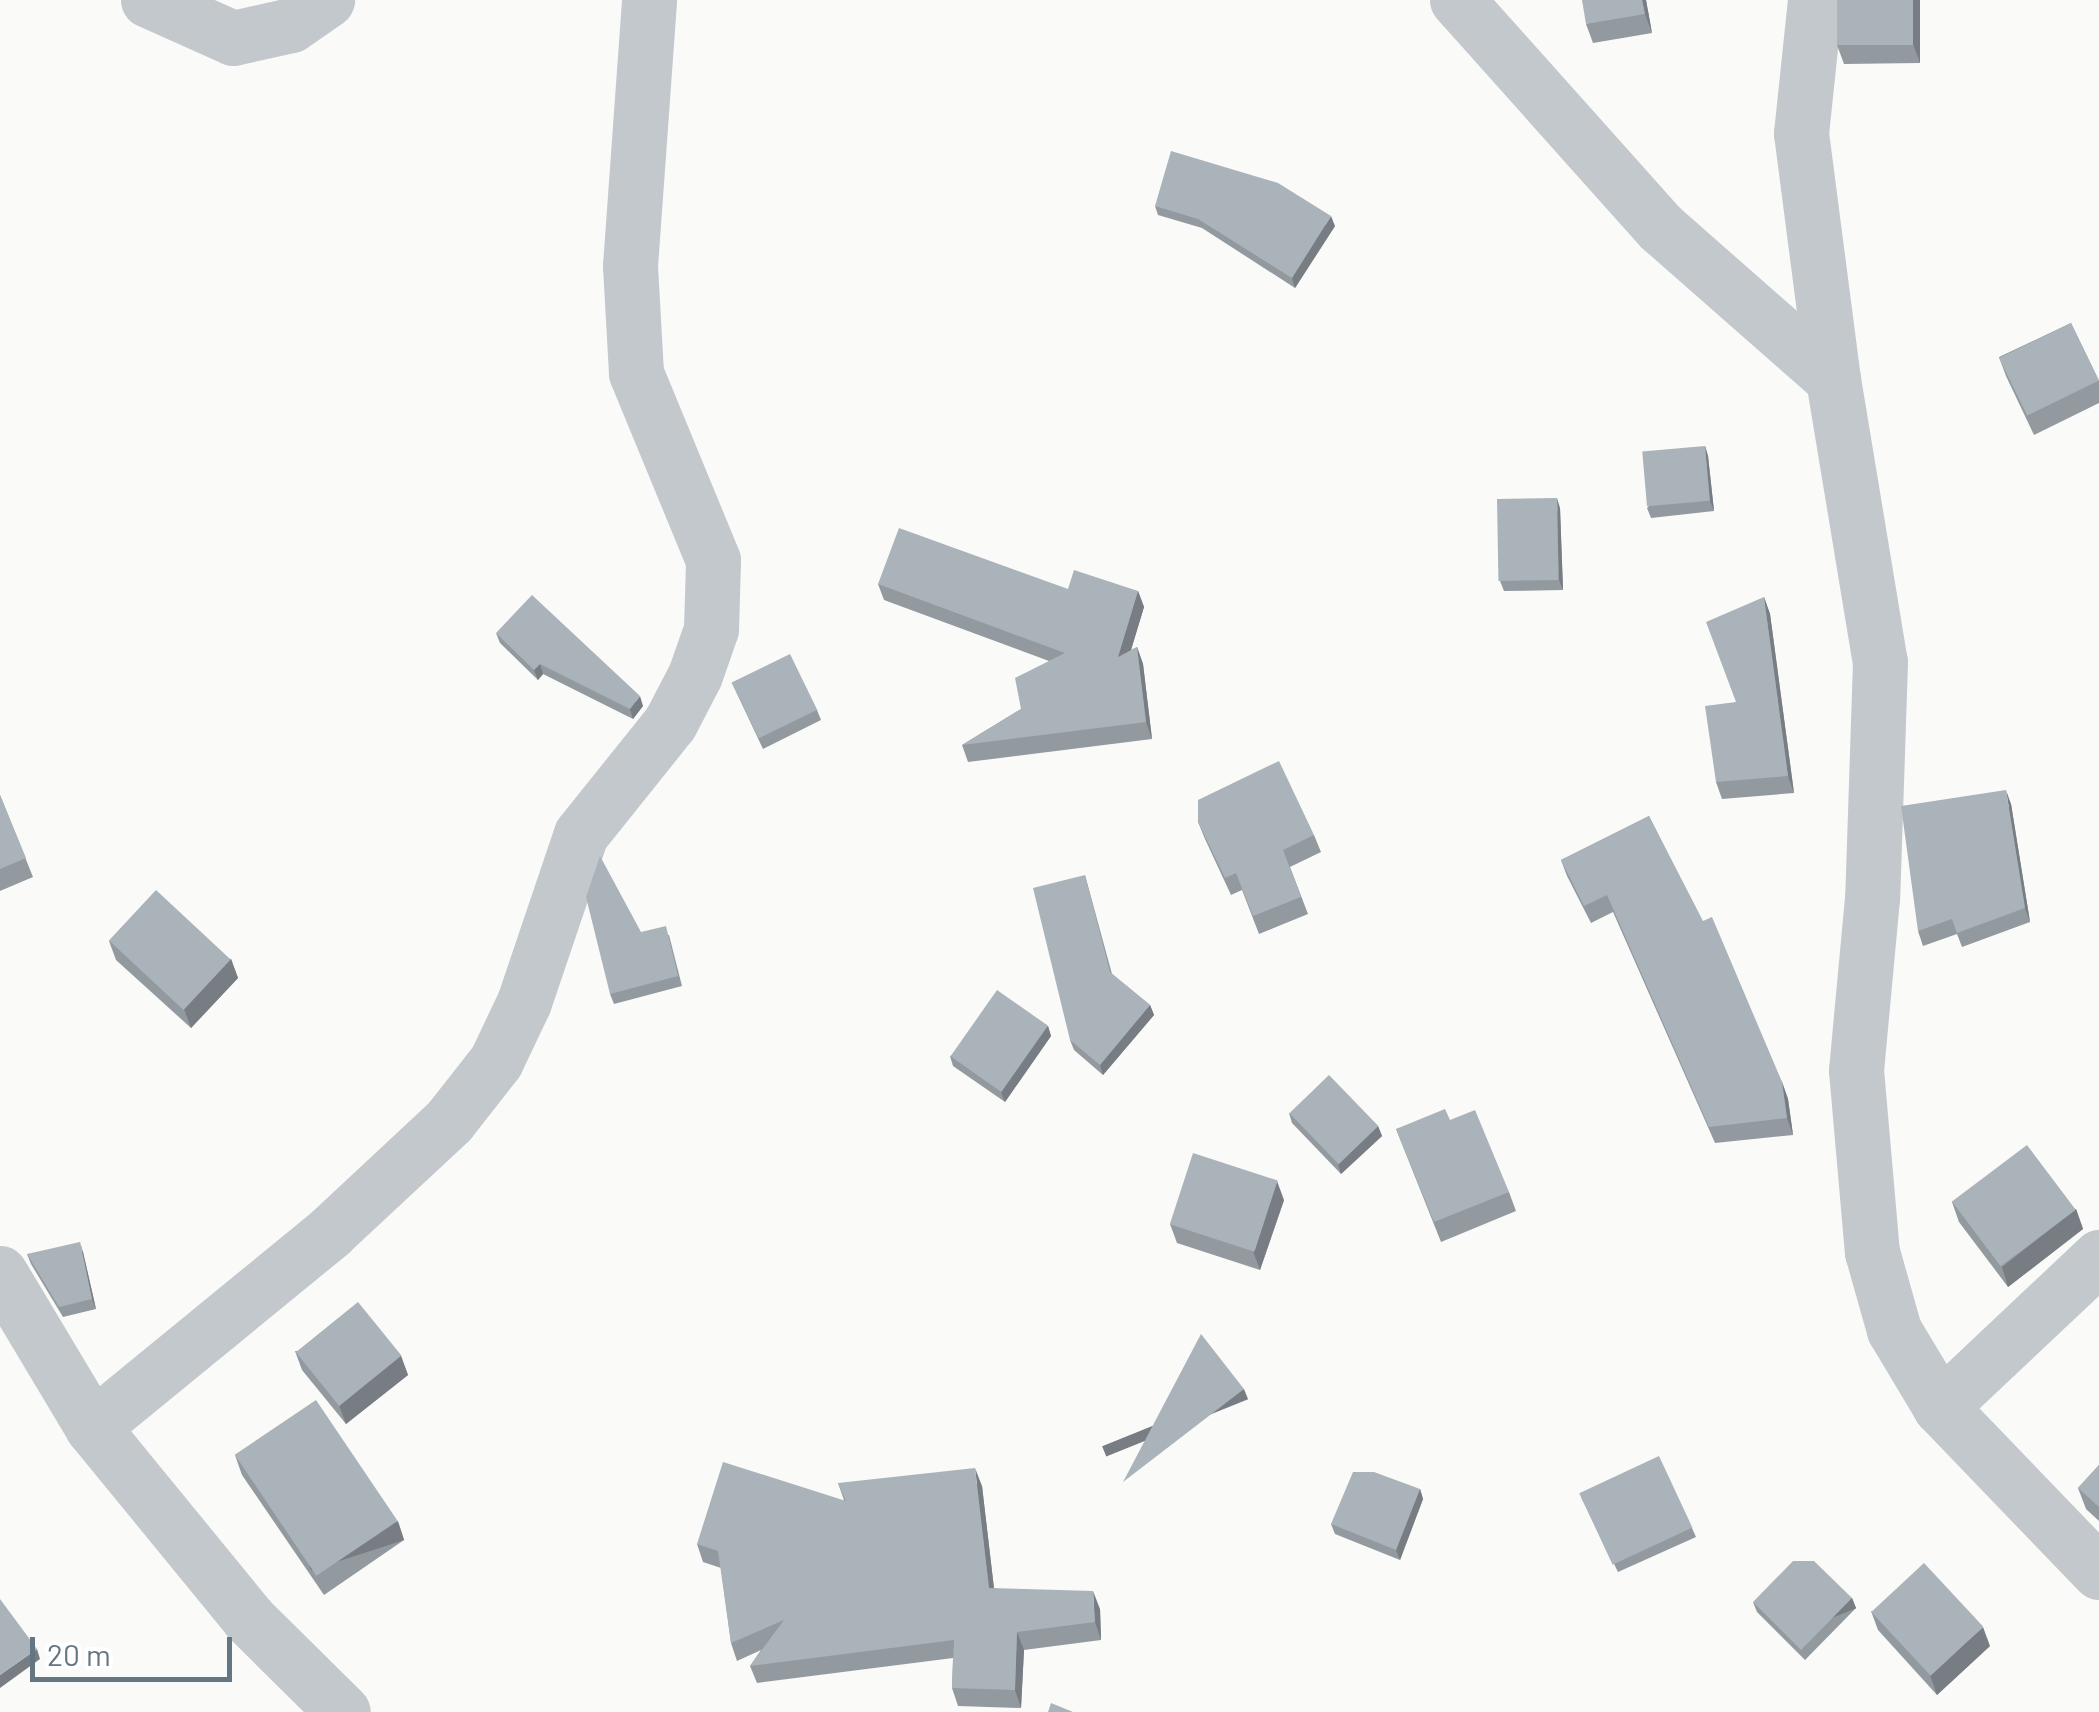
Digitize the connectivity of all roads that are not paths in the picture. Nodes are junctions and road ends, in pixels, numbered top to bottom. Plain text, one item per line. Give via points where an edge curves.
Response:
1 (148, 0) edge
2 (327, 0) edge
3 (650, 0) edge
4 (1457, 0) edge
5 (1814, 0) edge
6 (1833, 379) junction
7 (2099, 1257) edge
8 (0, 1273) edge
9 (1940, 1407) junction
10 (92, 1426) junction
11 (2099, 1572) edge
12 (343, 1712) edge

1 - 2 street via 234,38 291,24
3 - 10 street via 630,266 636,372 713,560 712,629 695,675 670,723 580,834 524,1002 496,1062 449,1121 330,1232
4 - 6 street via 1661,228
5 - 6 street via 1801,133
6 - 9 street via 1880,662 1872,898 1856,1070 1872,1252 1894,1330
7 - 9 street
8 - 10 street
9 - 11 street
10 - 12 street via 249,1619

